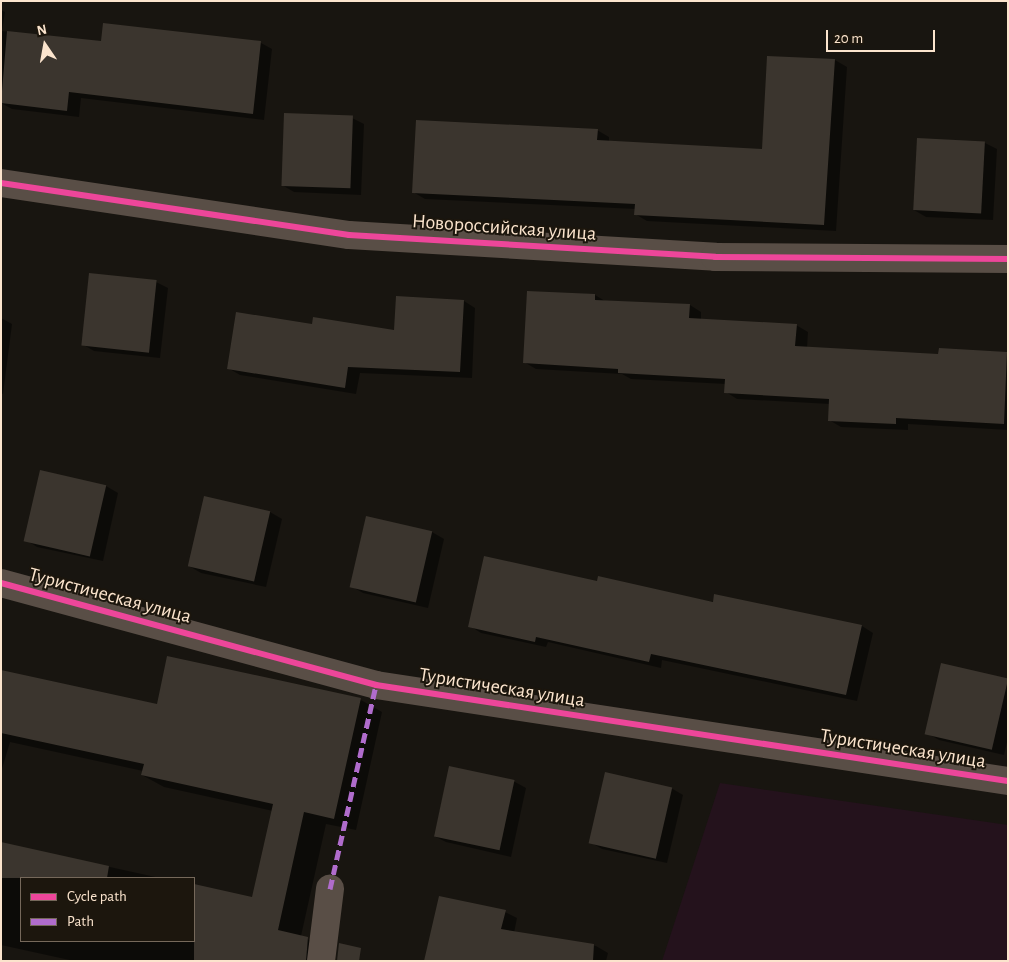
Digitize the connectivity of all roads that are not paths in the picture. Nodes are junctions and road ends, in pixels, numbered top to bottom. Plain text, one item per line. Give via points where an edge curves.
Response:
1 (1, 183) edge
2 (1008, 259) edge
3 (1, 583) edge
4 (1008, 781) edge
5 (330, 889) dead end
6 (321, 961) edge

1 - 2 street, Новороссийская улица via 349,234 715,258
3 - 4 street, Туристическая улица via 376,685
5 - 6 street

